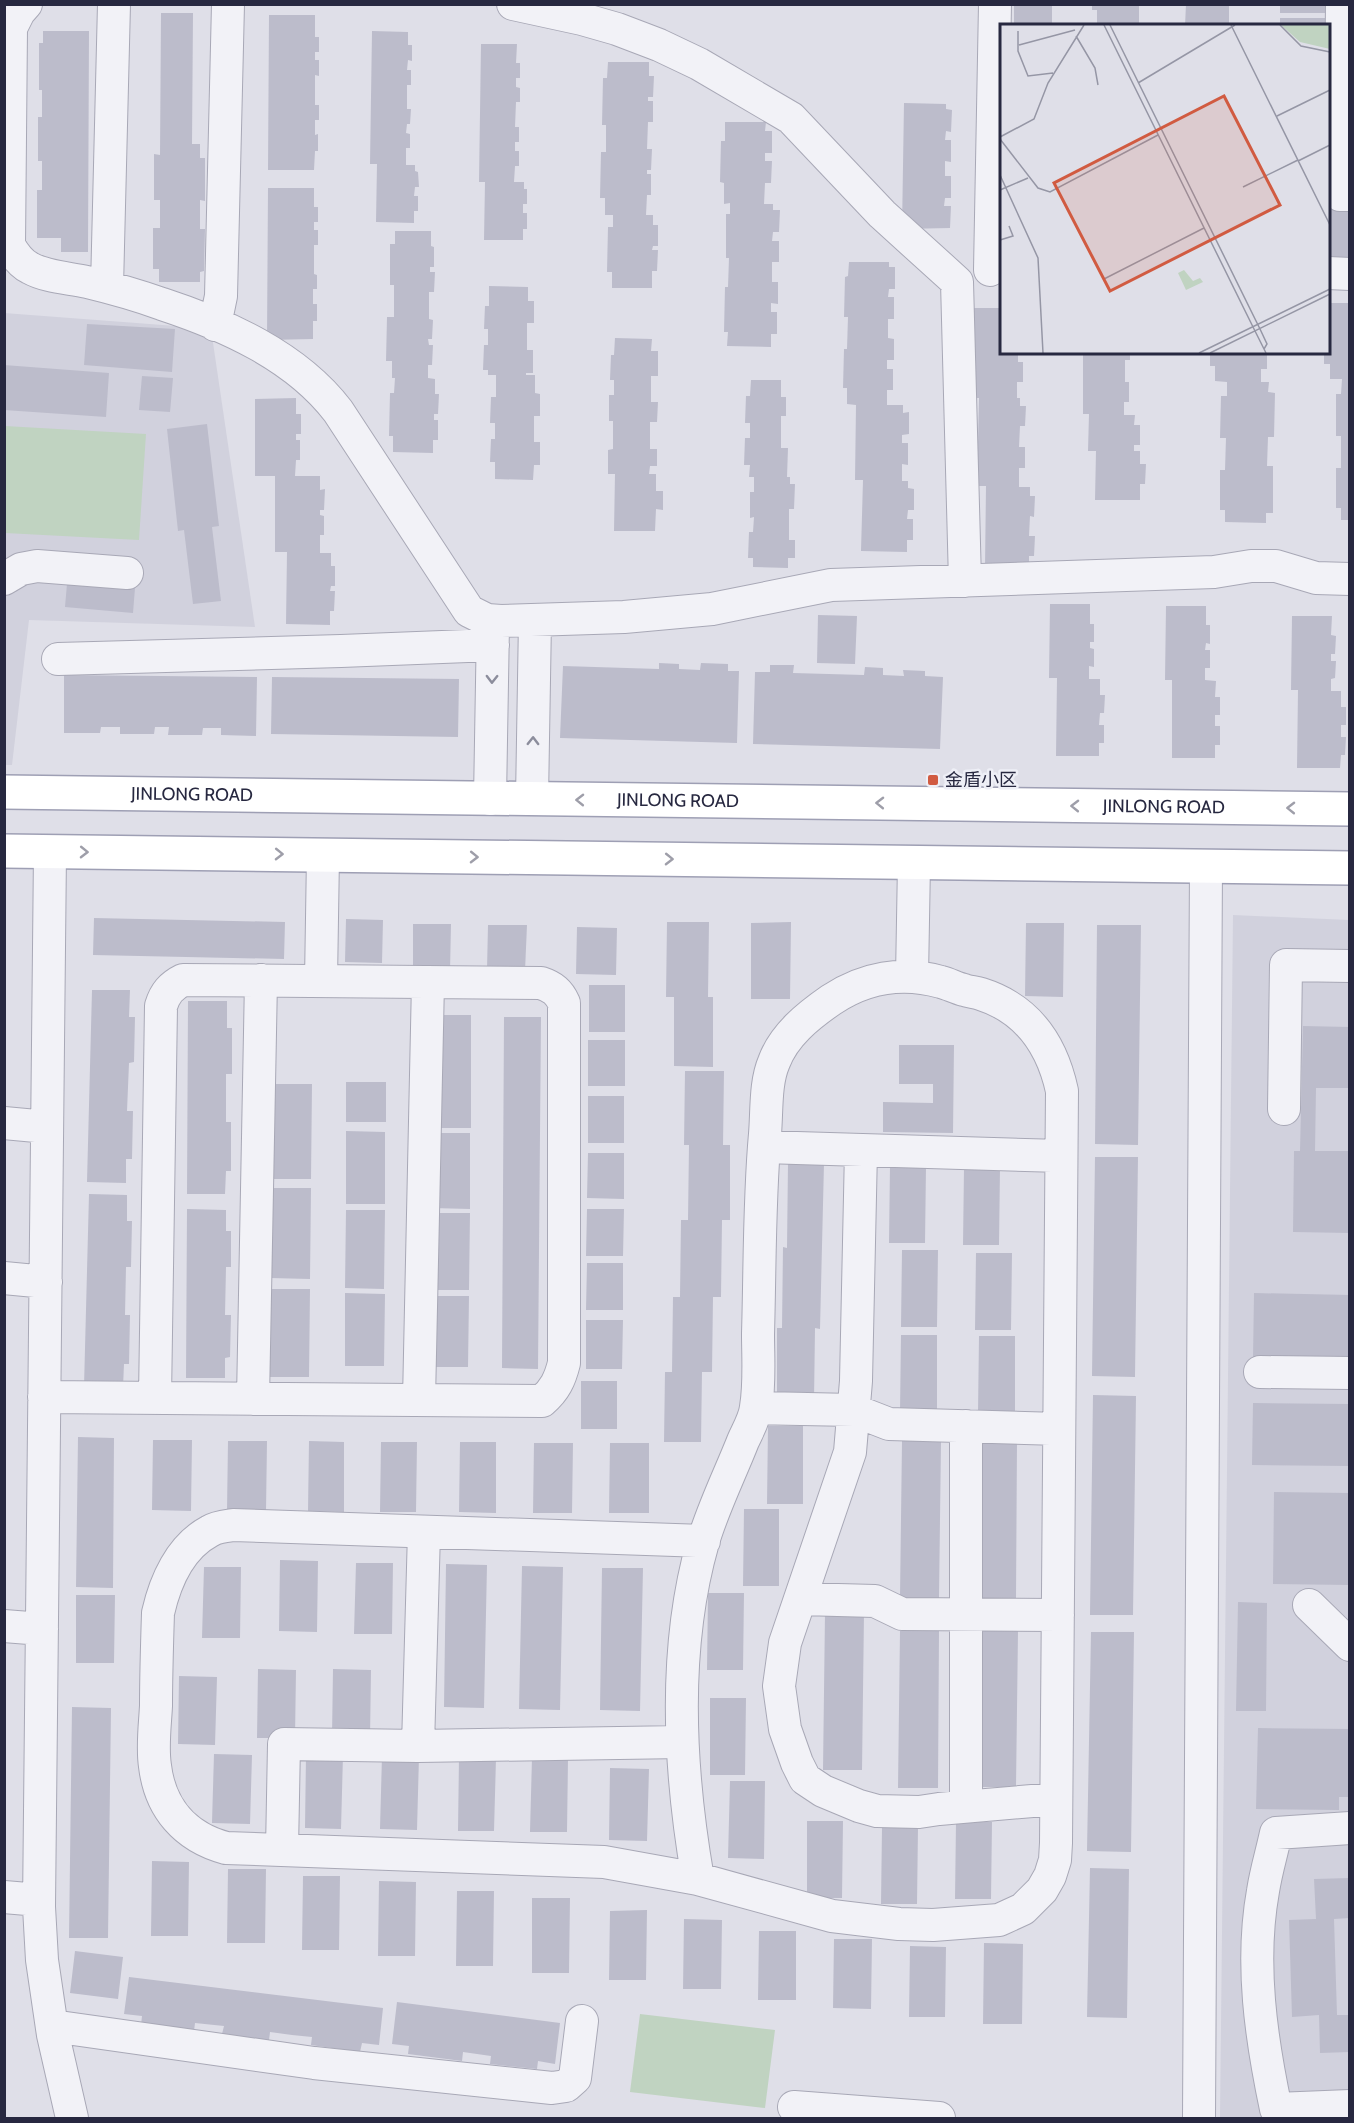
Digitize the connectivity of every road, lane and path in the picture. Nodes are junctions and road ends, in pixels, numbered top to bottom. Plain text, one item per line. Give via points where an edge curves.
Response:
1 (26, 4) edge
2 (114, 4) edge
3 (228, 4) edge
4 (513, 4) edge
5 (995, 4) edge
6 (1342, 4) edge
7 (1350, 195) edge
8 (996, 270) edge
9 (1330, 273) edge
10 (1350, 274) edge
11 (957, 282) junction
12 (107, 287) junction
13 (215, 325) junction
14 (4, 554) edge
15 (37, 566) junction
16 (127, 573) dead end
17 (4, 579) edge
18 (1350, 579) edge
19 (965, 581) junction
20 (535, 620) junction
21 (493, 632) junction
22 (58, 659) dead end
23 (4, 792) edge
24 (490, 799) junction
25 (532, 799) junction
26 (1350, 809) edge
27 (4, 851) edge
28 (51, 852) junction
29 (323, 855) junction
30 (914, 863) junction
31 (1206, 866) junction
32 (1350, 868) edge
33 (1350, 966) edge
34 (912, 977) junction
35 (261, 980) junction
36 (321, 981) junction
37 (428, 982) junction
38 (1284, 1109) dead end
39 (4, 1123) edge
40 (47, 1127) junction
41 (764, 1147) junction
42 (861, 1150) junction
43 (1061, 1156) junction
44 (4, 1278) edge
45 (46, 1282) junction
46 (1260, 1372) dead end
47 (1350, 1373) edge
48 (44, 1397) junction
49 (155, 1398) junction
50 (253, 1399) junction
51 (419, 1400) junction
52 (756, 1408) junction
53 (854, 1410) junction
54 (966, 1426) junction
55 (1059, 1429) junction
56 (424, 1532) junction
57 (704, 1541) junction
58 (801, 1599) junction
59 (1309, 1605) dead end
60 (966, 1615) junction
61 (1058, 1615) junction
62 (4, 1626) edge
63 (42, 1629) junction
64 (1350, 1645) edge
65 (682, 1742) junction
66 (418, 1746) junction
67 (1056, 1799) junction
68 (966, 1806) junction
69 (1350, 1828) edge
70 (282, 1850) junction
71 (698, 1879) junction
72 (4, 1897) edge
73 (39, 1900) junction
74 (582, 2021) dead end
75 (52, 2026) junction
76 (1350, 2106) edge
77 (794, 2107) dead end
78 (72, 2118) edge
79 (939, 2118) edge
80 (1199, 2118) edge

1 - 12 street via 11,28 9,245 30,268
2 - 12 street
3 - 13 street via 221,296
4 - 11 street via 582,18 659,45 791,118 882,214
5 - 8 street
6 - 7 street via 1340,195
8 - 11 street
9 - 10 street
11 - 19 street
12 - 13 street
13 - 21 street via 269,352 303,374 326,396 469,611
14 - 15 street
15 - 16 street
15 - 17 street via 21,569
18 - 19 street via 1316,578 1276,566 1251,566 1214,572
19 - 20 street via 831,585 712,609
20 - 21 street
25 -> 20 street
21 - 22 street via 341,651
21 -> 24 street
23 - 24 main road, JINLONG ROAD
24 - 25 main road, JINLONG ROAD
26 -> 25 main road, JINLONG ROAD
27 - 28 main road
28 -> 29 main road
28 - 40 street
29 -> 30 main road
29 - 36 street
30 - 31 main road
30 - 34 street
31 - 32 main road
31 - 80 street
33 - 38 street via 1286,965
34 - 41 street via 880,979 844,992 790,1034 769,1075
34 - 43 street via 943,982 997,1000 1037,1033 1058,1070 1062,1091
35 - 36 street
35 - 49 street via 183,980 173,985 163,999
35 - 50 street
36 - 37 street
37 - 51 street
37 - 51 street via 541,983 554,988 564,1004 564,1363 555,1389 542,1401
39 - 40 street
40 - 45 street
41 - 42 street
41 - 52 street
42 - 43 street
42 - 53 street
43 - 55 street
44 - 45 street
45 - 48 street
46 - 47 street
48 - 49 street
48 - 63 street
49 - 50 street
50 - 51 street
52 - 53 street
52 - 57 street
53 - 54 street via 889,1424
53 - 58 street via 849,1452
54 - 55 street
54 - 60 street
55 - 61 street
56 - 57 street
56 - 66 street
56 - 70 street via 233,1525 211,1530 199,1539 179,1560 170,1577 158,1613 154,1765 165,1800 188,1831 212,1844
57 - 65 street via 686,1641
58 - 60 street via 875,1601 902,1614
58 - 68 street via 784,1643 779,1686 785,1729 805,1779 842,1800 877,1810 919,1812
59 - 64 street
60 - 61 street
60 - 68 street
61 - 67 street
62 - 63 street
63 - 73 street
65 - 66 street
65 - 71 street via 684,1788
66 - 70 street via 284,1744
67 - 68 street
67 - 71 street via 1055,1860 1050,1876 1033,1901 999,1920 933,1925 866,1921 799,1908
69 - 76 street via 1276,1833 1262,1892 1258,1974 1266,2062 1276,2109
70 - 71 street via 604,1862
72 - 73 street
73 - 75 street via 42,1960
74 - 75 street via 574,2078 566,2086 552,2088 314,2063
75 - 78 street
77 - 79 street

